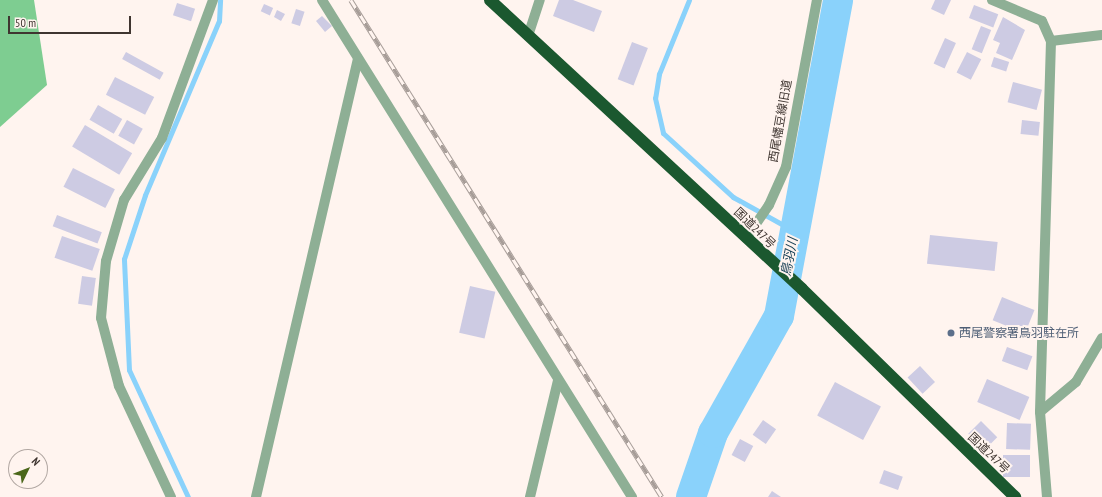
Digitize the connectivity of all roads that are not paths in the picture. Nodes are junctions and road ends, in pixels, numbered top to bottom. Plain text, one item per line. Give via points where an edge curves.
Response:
1 (213, 0) edge
2 (322, 0) edge
3 (490, 0) edge
4 (540, 0) edge
5 (817, 0) edge
6 (992, 0) edge
7 (1102, 34) edge
8 (528, 36) junction
9 (1051, 41) junction
10 (358, 59) junction
11 (746, 238) junction
12 (1102, 338) edge
13 (558, 380) junction
14 (1040, 412) junction
15 (171, 497) edge
16 (256, 497) edge
17 (530, 497) edge
18 (632, 497) edge
19 (1015, 497) edge
20 (1047, 497) edge

1 - 15 street via 162,138 124,200 106,261 101,318 119,386
2 - 10 street
3 - 8 highway, 国道247号
4 - 8 street
5 - 11 street, 西尾幡豆線旧道 via 786,167 769,205
6 - 9 street via 1042,22
7 - 9 street
8 - 11 highway, 国道247号
9 - 14 street
10 - 13 street
10 - 16 street
11 - 19 highway, 国道247号 via 802,289
12 - 14 street via 1076,382
13 - 17 street
13 - 18 street
14 - 20 street

